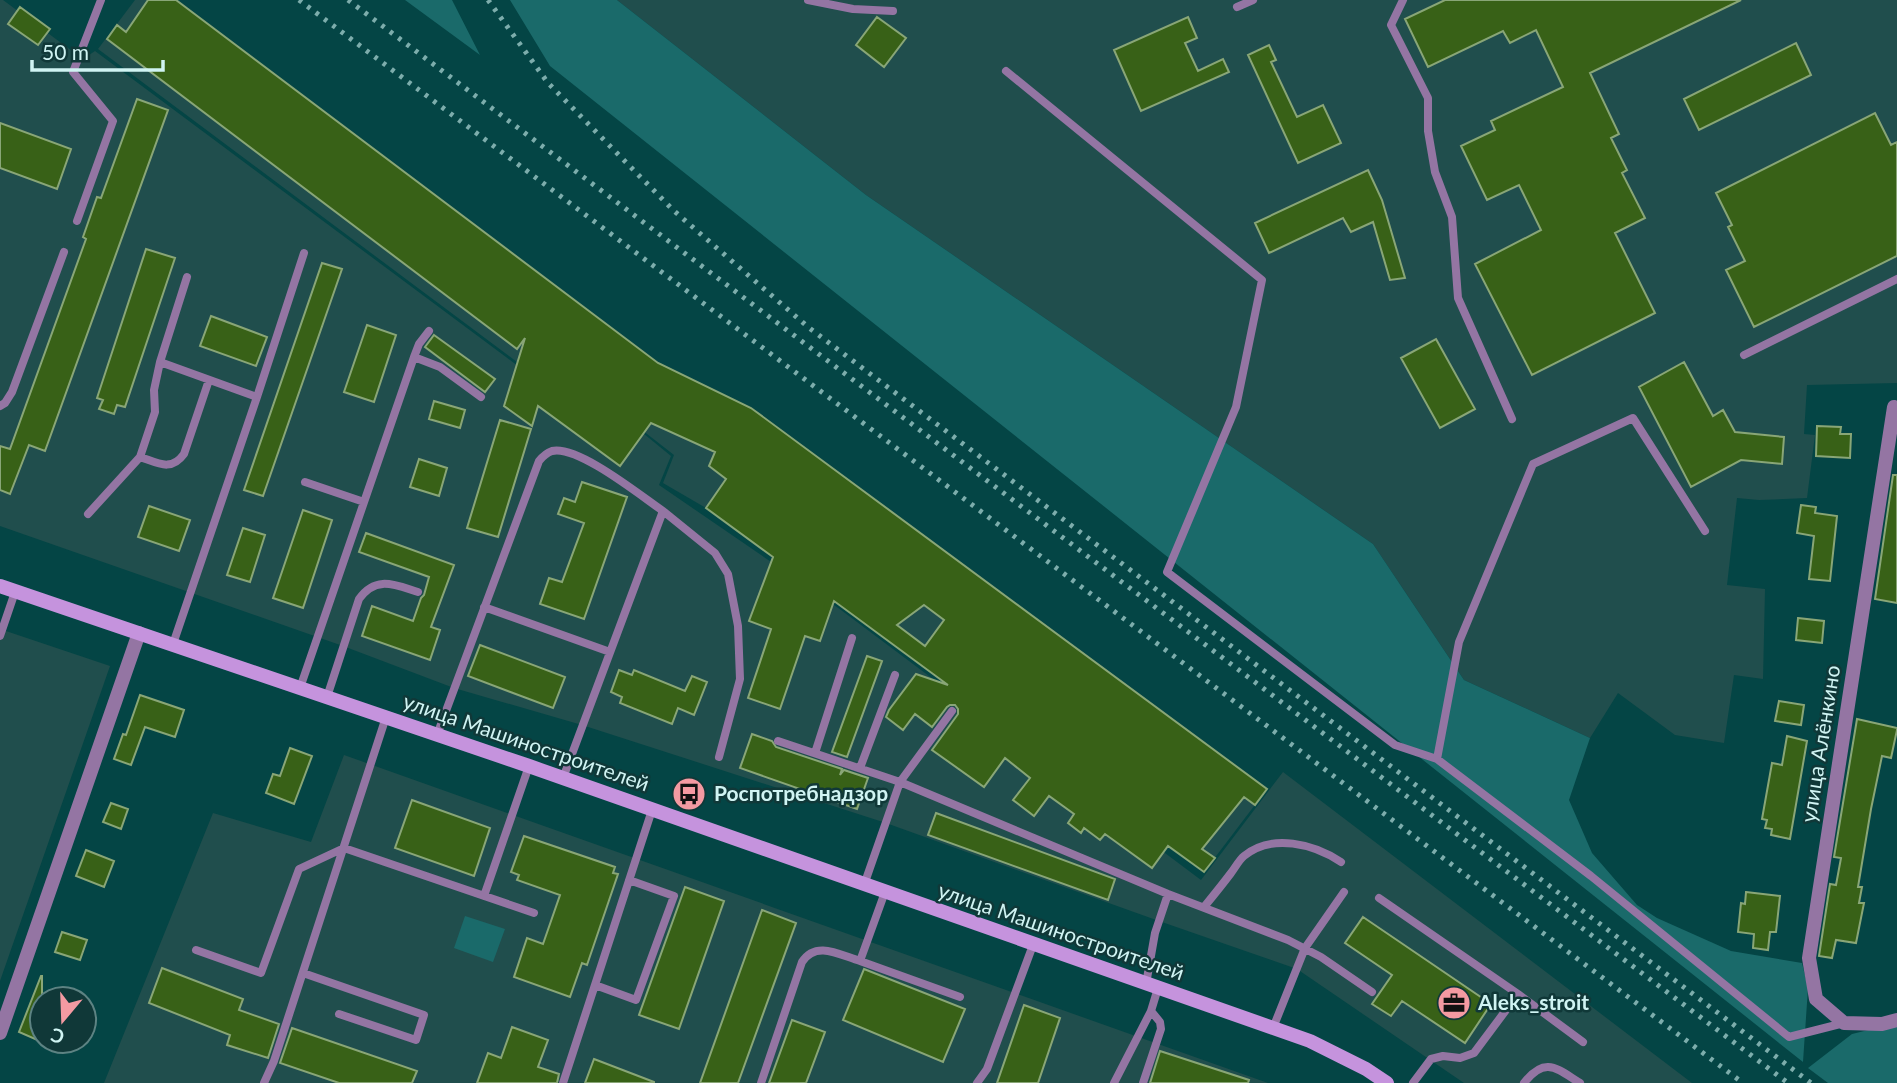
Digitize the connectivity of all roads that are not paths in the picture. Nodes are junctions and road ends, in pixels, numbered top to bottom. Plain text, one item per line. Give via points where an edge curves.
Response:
1 (101, 0) edge
2 (808, 0) edge
3 (1253, 0) edge
4 (1403, 0) edge
5 (1237, 8) dead end
6 (892, 11) dead end
7 (1006, 71) dead end
8 (77, 221) dead end
9 (64, 252) dead end
10 (304, 253) dead end
11 (187, 276) dead end
12 (1897, 279) edge
13 (429, 331) dead end
14 (1744, 355) dead end
15 (414, 356) junction
16 (160, 362) junction
17 (209, 380) junction
18 (257, 397) junction
19 (481, 397) dead end
20 (0, 406) edge
21 (1894, 407) dead end
22 (1512, 419) dead end
23 (140, 457) junction
24 (305, 482) dead end
25 (364, 502) junction
26 (663, 511) junction
27 (88, 514) dead end
28 (1705, 531) dead end
29 (0, 586) edge
30 (15, 592) junction
31 (418, 592) dead end
32 (484, 607) junction
33 (139, 633) junction
34 (0, 636) edge
35 (852, 638) dead end
36 (173, 645) junction
37 (610, 652) junction
38 (895, 675) dead end
39 (300, 688) junction
40 (327, 697) junction
41 (952, 711) dead end
42 (386, 717) junction
43 (437, 735) junction
44 (778, 741) dead end
45 (814, 753) junction
46 (719, 757) dead end
47 (1437, 759) junction
48 (529, 766) junction
49 (860, 768) junction
50 (562, 778) junction
51 (900, 782) junction
52 (652, 810) junction
53 (344, 848) junction
54 (1340, 862) dead end
55 (629, 880) junction
56 (864, 885) junction
57 (885, 892) junction
58 (1344, 892) dead end
59 (1168, 894) junction
60 (484, 896) junction
61 (1379, 898) dead end
62 (1204, 907) junction
63 (534, 913) dead end
64 (1033, 945) junction
65 (1305, 948) junction
66 (196, 950) dead end
67 (860, 961) junction
68 (303, 973) junction
69 (594, 985) junction
70 (1152, 986) junction
71 (1371, 992) dead end
72 (1518, 994) junction
73 (960, 997) dead end
74 (1151, 1011) junction
75 (339, 1014) dead end
76 (1897, 1020) edge
77 (1844, 1023) junction
78 (1273, 1028) junction
79 (0, 1033) edge
80 (1583, 1042) dead end
81 (566, 1082) edge
82 (264, 1083) edge
83 (761, 1083) edge
84 (977, 1083) edge
85 (1114, 1083) edge
86 (1143, 1083) edge
87 (1387, 1083) edge
88 (1413, 1083) edge
89 (1524, 1083) edge
90 (1580, 1083) edge

1 - 8 lane via 74,72 113,121
2 - 6 lane
3 - 5 lane
4 - 22 lane via 1391,25 1428,98 1435,172 1452,217 1458,298
7 - 47 lane via 1262,280 1236,407 1167,572 1395,745
9 - 20 lane via 12,392
10 - 18 lane
11 - 16 lane
12 - 14 lane
13 - 15 lane
15 - 19 lane via 440,367
15 - 25 lane
16 - 17 lane
16 - 23 lane via 155,412
17 - 18 lane
17 - 23 lane via 180,459 170,465
18 - 36 lane
21 - 77 street, улица Алёнкино via 1810,958 1816,999
23 - 27 lane
24 - 25 lane
25 - 39 lane
26 - 32 lane via 580,457 557,451 545,454
26 - 37 lane
26 - 46 lane via 715,553 728,574 738,626 740,679
28 - 47 lane via 1633,418 1533,464 1459,642
29 - 30 main road, улица Машиностроителей
30 - 33 main road, улица Машиностроителей
30 - 34 lane
31 - 40 lane via 382,583 364,591
32 - 37 lane
32 - 43 lane
33 - 36 main road, улица Машиностроителей
33 - 79 street
35 - 45 lane
36 - 39 main road, улица Машиностроителей
37 - 50 lane
38 - 49 lane
39 - 40 main road, улица Машиностроителей
40 - 42 main road, улица Машиностроителей
41 - 51 lane
42 - 43 main road, улица Машиностроителей
42 - 53 lane
43 - 48 main road, улица Машиностроителей
44 - 45 lane
45 - 49 lane
47 - 77 lane via 1591,876 1789,1037
48 - 50 main road, улица Машиностроителей
48 - 60 lane
49 - 51 lane
50 - 52 main road, улица Машиностроителей
51 - 56 lane
51 - 59 lane
52 - 55 lane
52 - 56 main road, улица Машиностроителей
53 - 60 lane
53 - 66 lane via 299,869 261,973
53 - 68 lane
54 - 62 lane via 1307,846 1278,843 1261,847 1244,856
55 - 69 lane
55 - 69 lane via 674,896 636,1000
56 - 57 main road, улица Машиностроителей
57 - 64 main road, улица Машиностроителей
57 - 67 lane
58 - 65 lane
59 - 62 lane
59 - 70 lane via 1156,933
60 - 63 lane
61 - 72 lane
62 - 65 lane
64 - 70 main road, улица Машиностроителей
64 - 84 lane via 987,1069
65 - 71 lane
65 - 78 lane
67 - 73 lane
67 - 83 lane via 826,950 806,956
68 - 75 lane via 424,1015 415,1040
68 - 82 lane
69 - 81 lane
70 - 74 lane
70 - 78 main road, улица Машиностроителей
72 - 80 lane
72 - 88 lane via 1474,1053 1460,1058 1437,1056
74 - 85 lane
74 - 86 lane via 1161,1029
76 - 77 street
78 - 87 main road, улица Машиностроителей via 1310,1041
89 - 90 lane via 1532,1072 1548,1066

